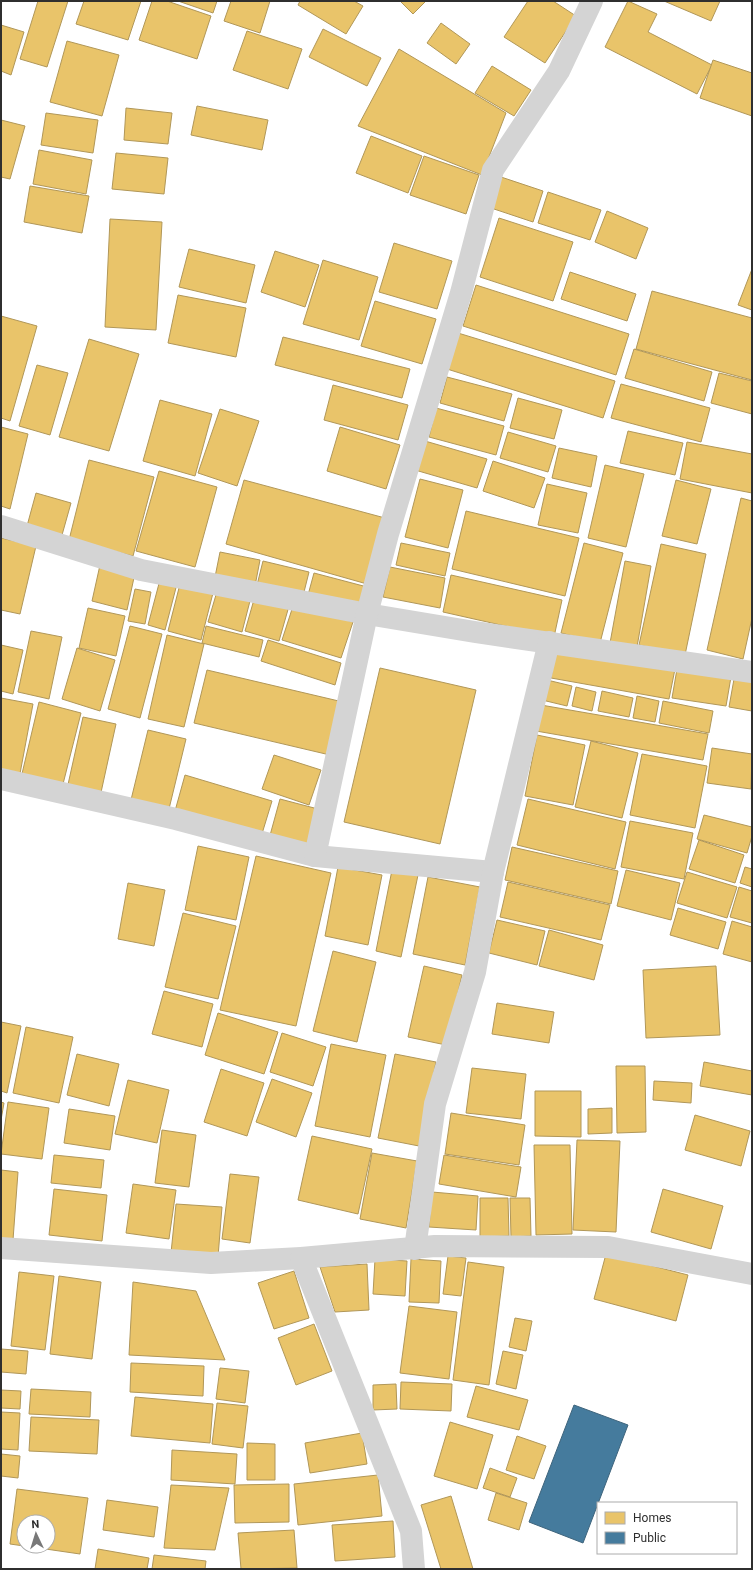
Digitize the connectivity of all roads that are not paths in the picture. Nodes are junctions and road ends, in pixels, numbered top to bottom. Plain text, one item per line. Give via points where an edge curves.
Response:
1 (592, 1) edge
2 (1, 526) edge
3 (367, 614) junction
4 (549, 642) junction
5 (752, 672) edge
6 (1, 780) edge
7 (315, 856) junction
8 (494, 872) junction
9 (1, 1248) edge
10 (415, 1249) junction
11 (301, 1258) junction
12 (752, 1274) edge
13 (414, 1569) edge

1 - 3 street via 559,71 493,170 461,293 388,534
2 - 3 street via 141,570
3 - 4 street
3 - 7 street
4 - 5 street
4 - 8 street
6 - 7 street via 176,819
7 - 8 street
8 - 10 street via 475,972 435,1104
9 - 11 street via 210,1262
10 - 11 street
10 - 12 street via 436,1246 608,1246
11 - 13 street via 411,1531

